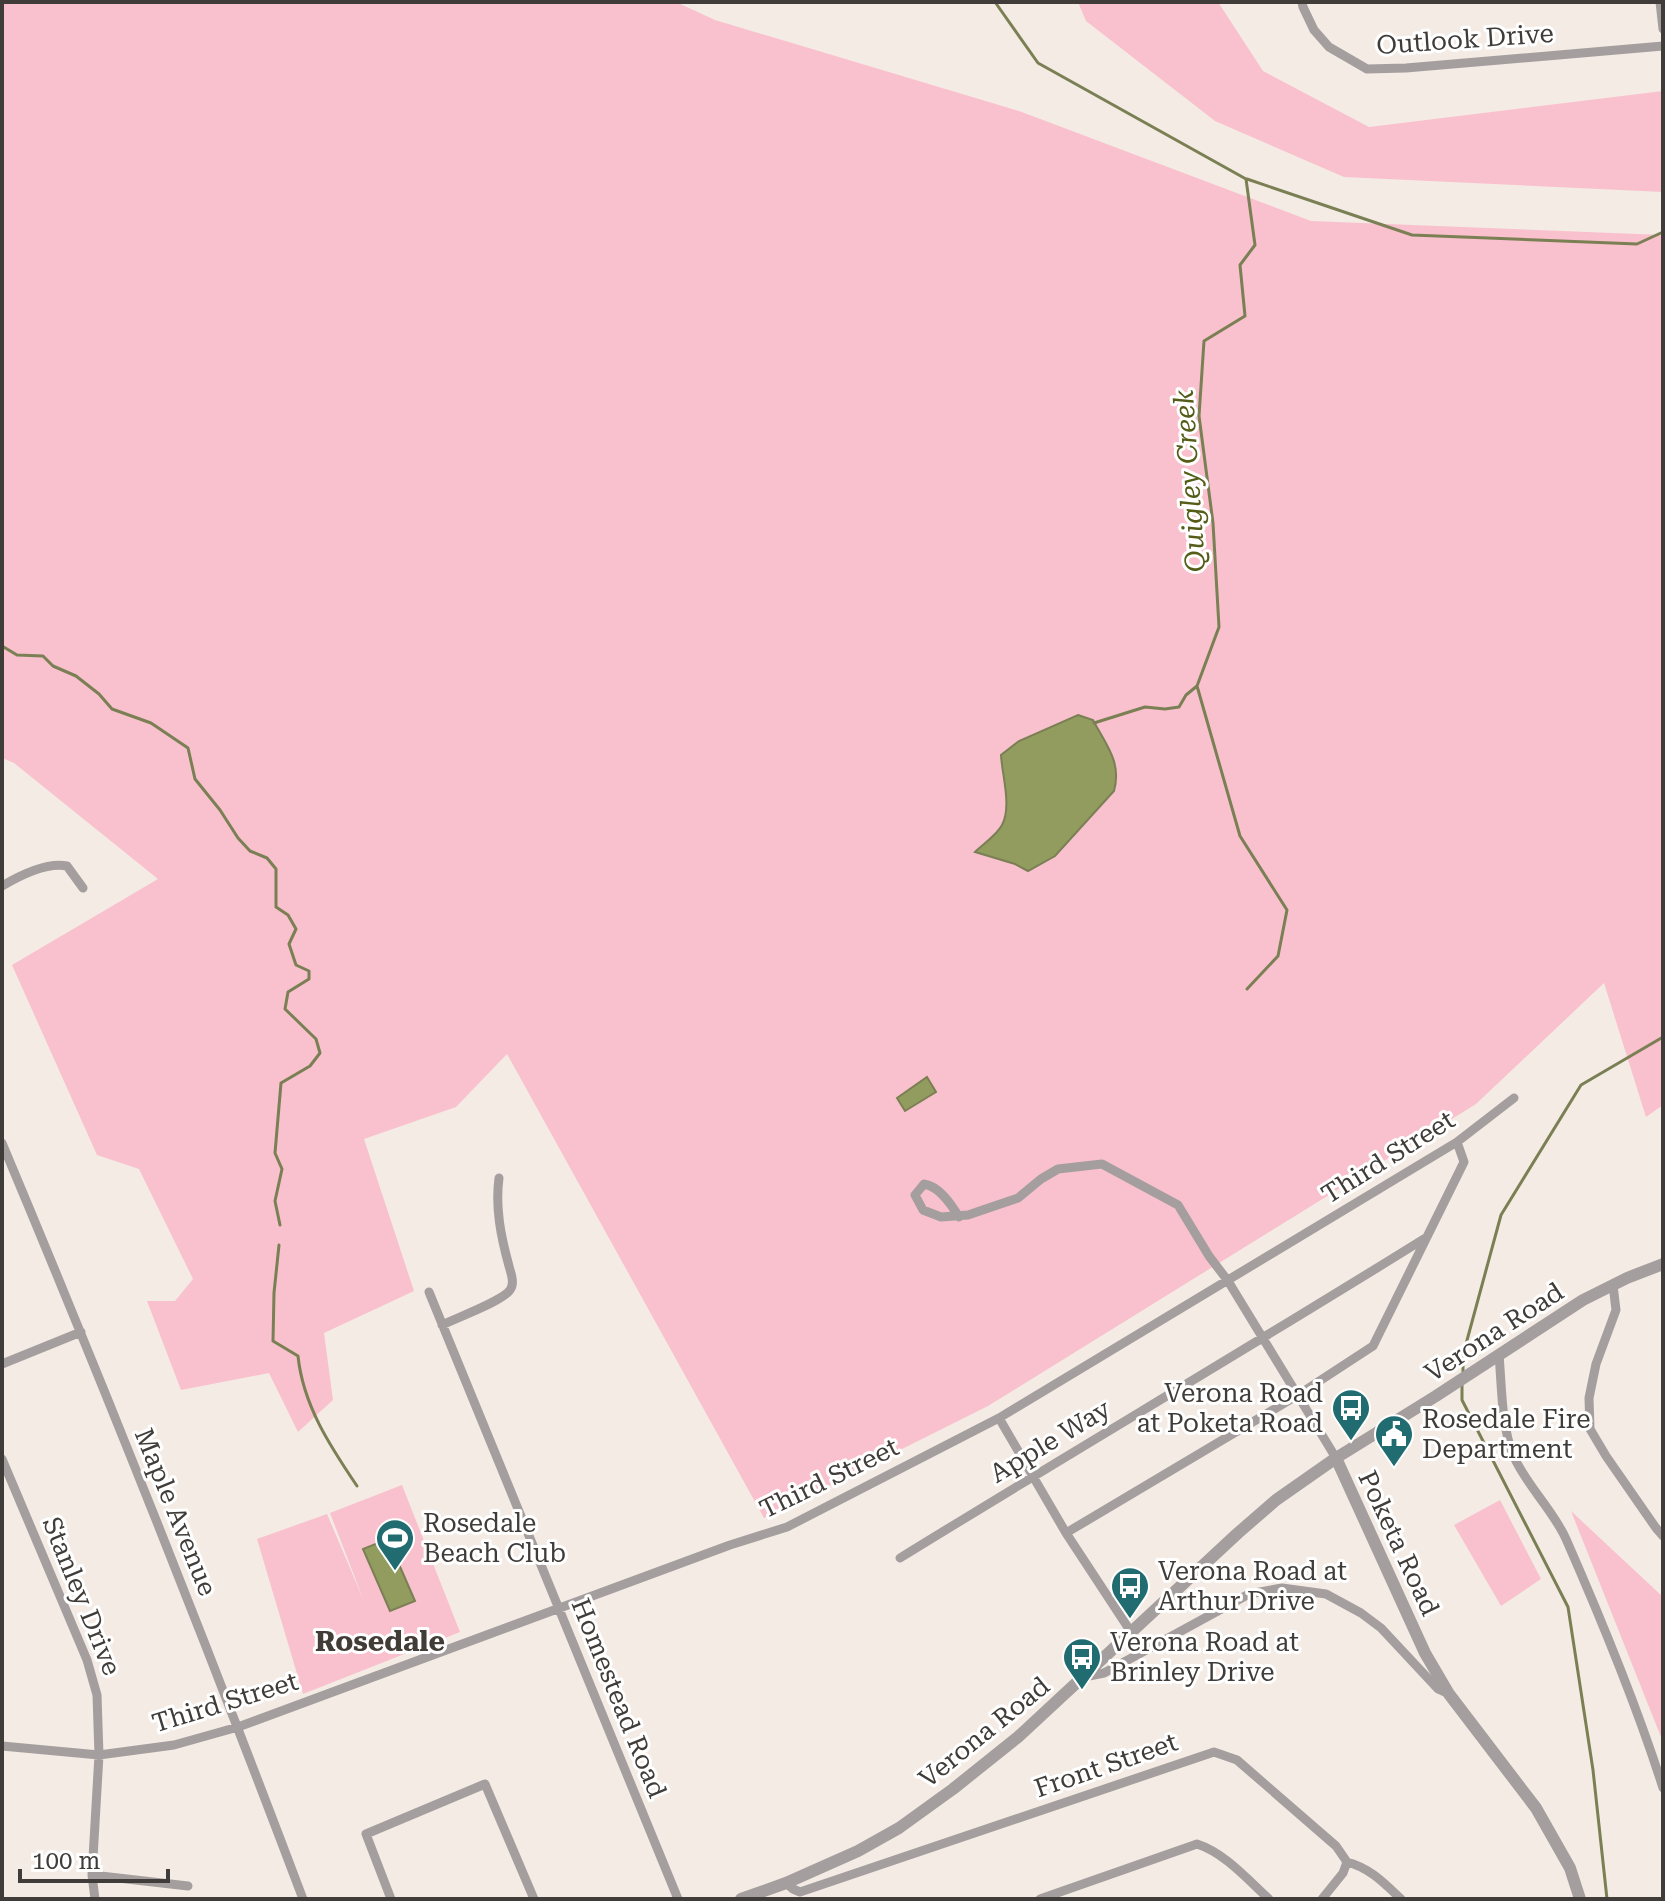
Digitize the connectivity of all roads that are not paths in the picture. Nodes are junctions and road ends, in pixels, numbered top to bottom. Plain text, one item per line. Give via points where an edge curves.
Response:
1 (1302, 2) edge
2 (1660, 2) edge
3 (1663, 29) edge
4 (1663, 46) edge
5 (2, 886) edge
6 (83, 888) dead end
7 (1514, 1098) dead end
8 (1457, 1142) junction
9 (2, 1143) edge
10 (499, 1178) dead end
11 (959, 1217) junction
12 (1427, 1237) junction
13 (1663, 1264) edge
14 (1228, 1281) junction
15 (1613, 1285) junction
16 (429, 1292) dead end
17 (442, 1325) junction
18 (81, 1332) junction
19 (1264, 1338) junction
20 (1499, 1355) junction
21 (2, 1364) edge
22 (1298, 1395) junction
23 (999, 1418) junction
24 (1336, 1458) junction
25 (2, 1459) edge
26 (1031, 1477) junction
27 (1663, 1515) edge
28 (1659, 1532) edge
29 (1066, 1533) junction
30 (900, 1558) dead end
31 (559, 1609) junction
32 (1131, 1632) junction
33 (1084, 1677) junction
34 (1449, 1694) junction
35 (238, 1727) junction
36 (2, 1746) edge
37 (99, 1755) junction
38 (1663, 1788) edge
39 (1347, 1862) junction
40 (92, 1875) junction
41 (786, 1883) junction
42 (188, 1886) dead end
43 (95, 1899) edge
44 (303, 1899) edge
45 (391, 1899) edge
46 (534, 1899) edge
47 (678, 1899) edge
48 (741, 1899) edge
49 (1040, 1899) edge
50 (1269, 1899) edge
51 (1322, 1899) edge
52 (1401, 1899) edge
53 (1580, 1899) edge

1 - 4 street, Outlook Drive via 1314,30 1329,47 1367,69
2 - 3 street
5 - 6 street via 59,864 67,866
7 - 8 street, Third Street
8 - 12 street via 1464,1162
8 - 14 street, Third Street
9 - 18 street, Maple Avenue
10 - 17 street via 499,1218 511,1289
11 - 11 street via 931,1185 924,1184 915,1195 923,1210
11 - 14 street, Poketa Road via 1018,1198 1058,1169 1102,1164 1178,1205
12 - 19 street, Apple Way
12 - 22 street via 1373,1346
13 - 15 street, Verona Road
14 - 19 street, Poketa Road
14 - 23 street, Third Street
15 - 20 street, Verona Road
15 - 28 street via 1616,1310 1594,1375 1590,1429
16 - 17 street, Homestead Road
17 - 31 street, Homestead Road
18 - 21 street
18 - 35 street, Maple Avenue
19 - 22 street, Poketa Road
19 - 26 street, Apple Way
20 - 24 street, Verona Road
20 - 38 street via 1506,1432 1515,1458 1562,1530 1607,1632
22 - 24 street, Poketa Road
22 - 29 street
23 - 26 street
23 - 31 street, Third Street via 787,1527
24 - 32 street, Verona Road via 1276,1500
24 - 34 street, Poketa Road
25 - 37 street, Stanley Drive via 87,1660 97,1695
26 - 29 street
26 - 30 street, Apple Way
27 - 28 street
29 - 32 street
31 - 35 street, Third Street
31 - 47 street, Homestead Road
32 - 33 street, Verona Road
33 - 34 street via 1104,1673 1249,1594 1282,1588 1326,1594 1361,1613
33 - 41 street, Verona Road via 1018,1737 899,1828
34 - 53 street, Poketa Road via 1536,1808 1570,1868
35 - 37 street, Third Street via 174,1745
35 - 44 street, Maple Avenue
36 - 37 street, Third Street
37 - 40 street, Stanley Drive
39 - 41 street, Front Street via 1336,1846 1237,1760 1214,1752 800,1892
39 - 51 street
39 - 52 street, Front Street via 1374,1874
40 - 42 street
40 - 43 street, Stanley Drive
41 - 48 street, Verona Road
45 - 46 street via 366,1834 485,1784
49 - 50 street via 1197,1844 1220,1855

